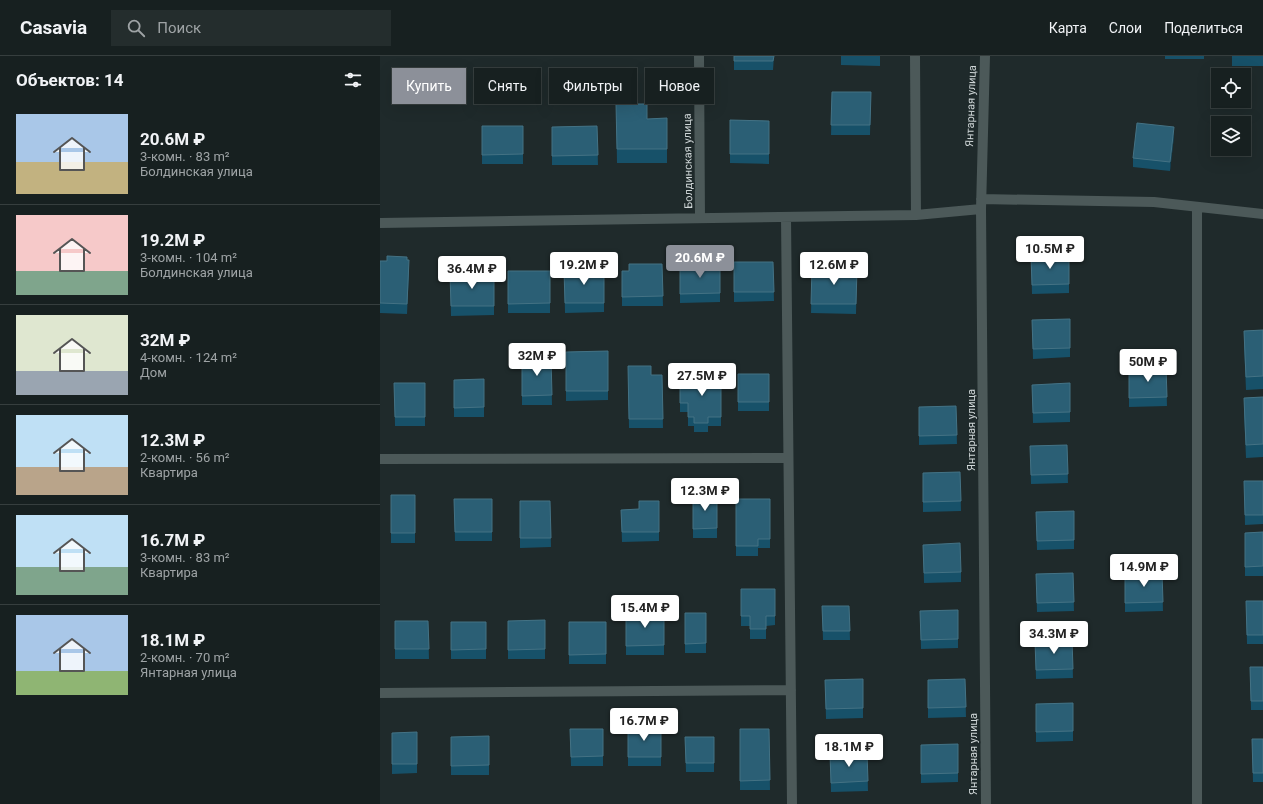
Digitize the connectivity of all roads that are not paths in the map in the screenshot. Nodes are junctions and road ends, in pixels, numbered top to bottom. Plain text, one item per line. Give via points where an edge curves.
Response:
1 (699, 56) edge
2 (915, 56) edge
3 (985, 56) edge
4 (981, 204) junction
5 (1197, 207) junction
6 (1263, 214) edge
7 (916, 215) junction
8 (786, 217) junction
9 (700, 218) junction
10 (380, 223) edge
11 (788, 458) junction
12 (380, 459) edge
13 (791, 690) junction
14 (380, 693) edge
15 (792, 804) edge
16 (986, 804) edge
17 (1197, 804) edge

1 - 9 street, Болдинская улица
2 - 7 street
3 - 4 street, Янтарная улица
4 - 5 street via 1154,202
4 - 7 street
4 - 16 street, Янтарная улица
5 - 6 street
5 - 17 street
7 - 8 street
8 - 9 street
8 - 11 street
9 - 10 street
11 - 12 street
11 - 13 street
13 - 14 street
13 - 15 street

